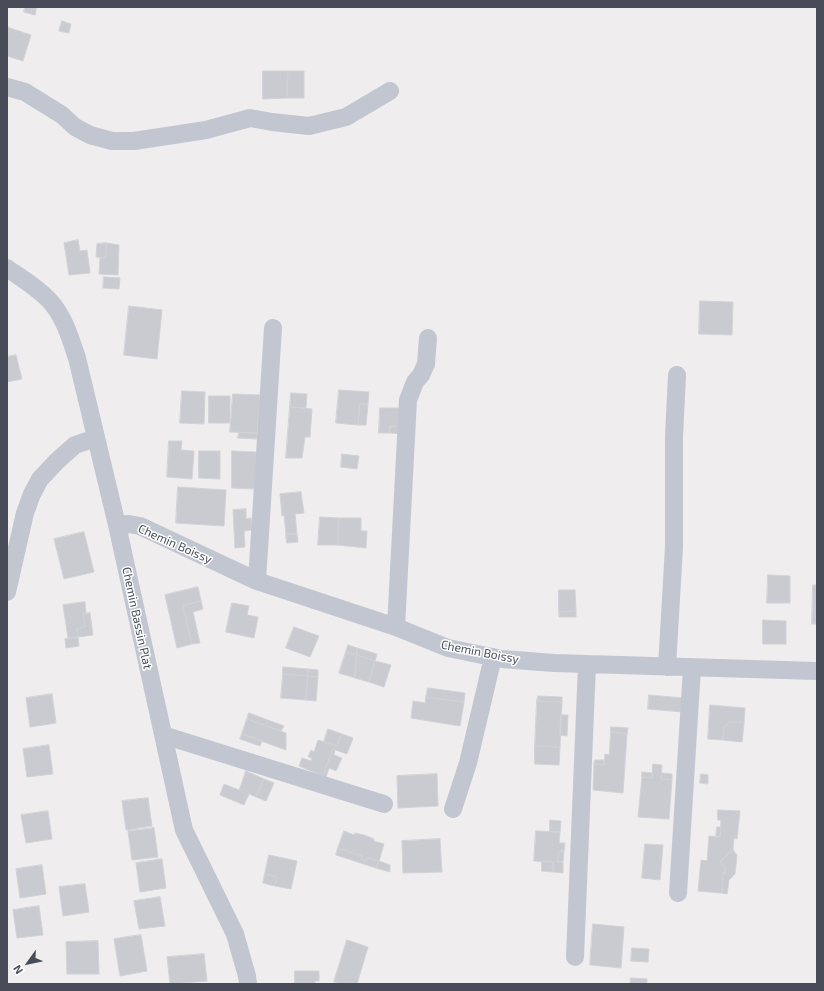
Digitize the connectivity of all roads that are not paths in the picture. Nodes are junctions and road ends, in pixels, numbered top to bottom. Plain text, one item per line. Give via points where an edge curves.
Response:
1 (7, 87) edge
2 (390, 91) dead end
3 (7, 268) edge
4 (273, 328) dead end
5 (428, 338) dead end
6 (677, 375) dead end
7 (96, 438) junction
8 (117, 525) junction
9 (257, 581) junction
10 (7, 592) edge
11 (396, 628) junction
12 (493, 657) junction
13 (587, 664) junction
14 (667, 667) junction
15 (692, 668) junction
16 (817, 671) edge
17 (163, 735) junction
18 (384, 804) dead end
19 (453, 809) dead end
20 (678, 893) dead end
21 (575, 958) dead end
22 (248, 984) edge

1 - 2 street via 25,92 90,135 112,141 134,141 206,130 250,118 309,126 346,117
3 - 7 street, Chemin Bassin Plat via 48,300 60,315 77,358
4 - 9 street
5 - 11 street via 426,364 408,400
6 - 14 street via 674,547
7 - 8 street, Chemin Bassin Plat
7 - 10 street via 75,445 40,480 25,513
8 - 9 street, Chemin Boissy via 140,526
8 - 17 street, Chemin Bassin Plat
9 - 11 street, Chemin Boissy
11 - 12 street, Chemin Boissy via 448,648
12 - 13 street, Chemin Boissy
12 - 19 street via 468,763
13 - 14 street, Chemin Boissy
13 - 21 street
14 - 15 street, Chemin Boissy
15 - 16 street, Chemin Boissy
15 - 20 street
17 - 18 street
17 - 22 street, Chemin Bassin Plat via 184,830 235,934

